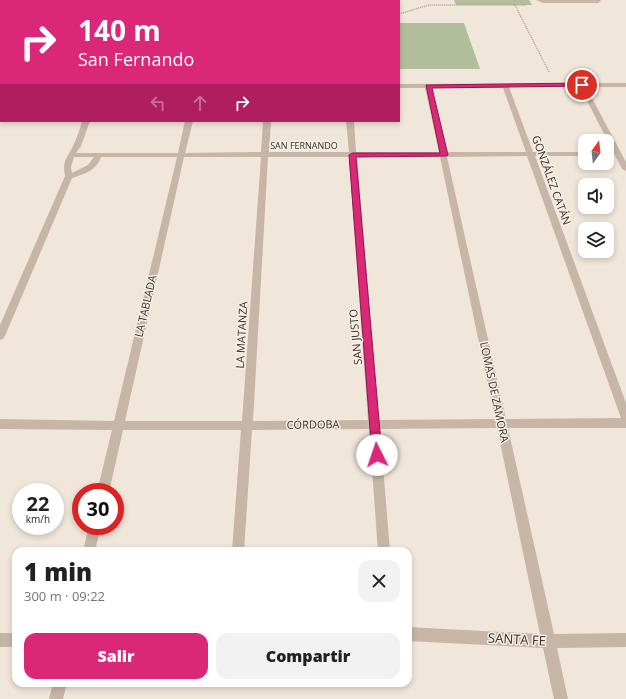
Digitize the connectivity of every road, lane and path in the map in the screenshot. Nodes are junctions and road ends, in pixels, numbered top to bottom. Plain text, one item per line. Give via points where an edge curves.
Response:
1 (458, 0) edge
2 (538, 0) edge
3 (598, 1) edge
4 (532, 4) dead end
5 (459, 5) junction
6 (515, 5) junction
7 (400, 14) edge
8 (626, 84) edge
9 (506, 85) junction
10 (556, 85) junction
11 (582, 85) junction
12 (400, 86) edge
13 (428, 86) junction
14 (86, 122) edge
15 (189, 122) edge
16 (267, 122) edge
17 (350, 122) edge
18 (530, 154) junction
19 (578, 154) edge
20 (622, 154) edge
21 (72, 155) junction
22 (98, 155) junction
23 (181, 155) junction
24 (264, 155) junction
25 (352, 155) junction
26 (444, 155) junction
27 (626, 169) edge
28 (69, 176) junction
29 (0, 336) edge
30 (626, 418) edge
31 (502, 422) junction
32 (626, 423) edge
33 (0, 424) edge
34 (374, 424) junction
35 (248, 425) junction
36 (117, 427) junction
37 (104, 483) edge
38 (93, 535) edge
39 (91, 547) edge
40 (238, 547) edge
41 (384, 547) edge
42 (412, 634) edge
43 (0, 640) edge
44 (12, 640) edge
45 (626, 640) edge
46 (548, 641) junction
47 (59, 687) edge
48 (56, 699) edge
49 (561, 699) edge

1 - 5 path
2 - 3 street
4 - 6 path
5 - 6 path
5 - 7 path via 428,5
6 - 10 path
8 - 11 street
9 - 10 street
9 - 13 street
9 - 18 street, GONZÁLEZ CATÁN
10 - 11 street
11 - 20 street
12 - 13 street
13 - 26 street, LOMAS DE ZAMORA
14 - 21 street
15 - 23 street, LA TABLADA
16 - 24 street, LA MATANZA
17 - 25 street, SAN JUSTO
18 - 19 street, SAN FERNANDO
18 - 26 street, SAN FERNANDO
18 - 30 street, GONZÁLEZ CATÁN
20 - 27 street
21 - 22 street, SAN FERNANDO
21 - 28 street via 67,166
22 - 23 street, SAN FERNANDO
22 - 28 street via 92,168
23 - 24 street, SAN FERNANDO
23 - 36 street, LA TABLADA
24 - 25 street, SAN FERNANDO
24 - 35 street, LA MATANZA
25 - 26 street, SAN FERNANDO
25 - 34 street, SAN JUSTO
26 - 31 street, LOMAS DE ZAMORA
28 - 29 street
31 - 32 street, CÓRDOBA
31 - 34 street, CÓRDOBA
31 - 46 street, LOMAS DE ZAMORA
33 - 36 street, CÓRDOBA
34 - 35 street, CÓRDOBA
34 - 41 street, SAN JUSTO
35 - 36 street, CÓRDOBA
35 - 40 street, LA MATANZA
36 - 37 street, LA TABLADA
38 - 39 street
42 - 46 street, SANTA FE
43 - 44 street
45 - 46 street, SANTA FE
46 - 49 street, LOMAS DE ZAMORA
47 - 48 street

